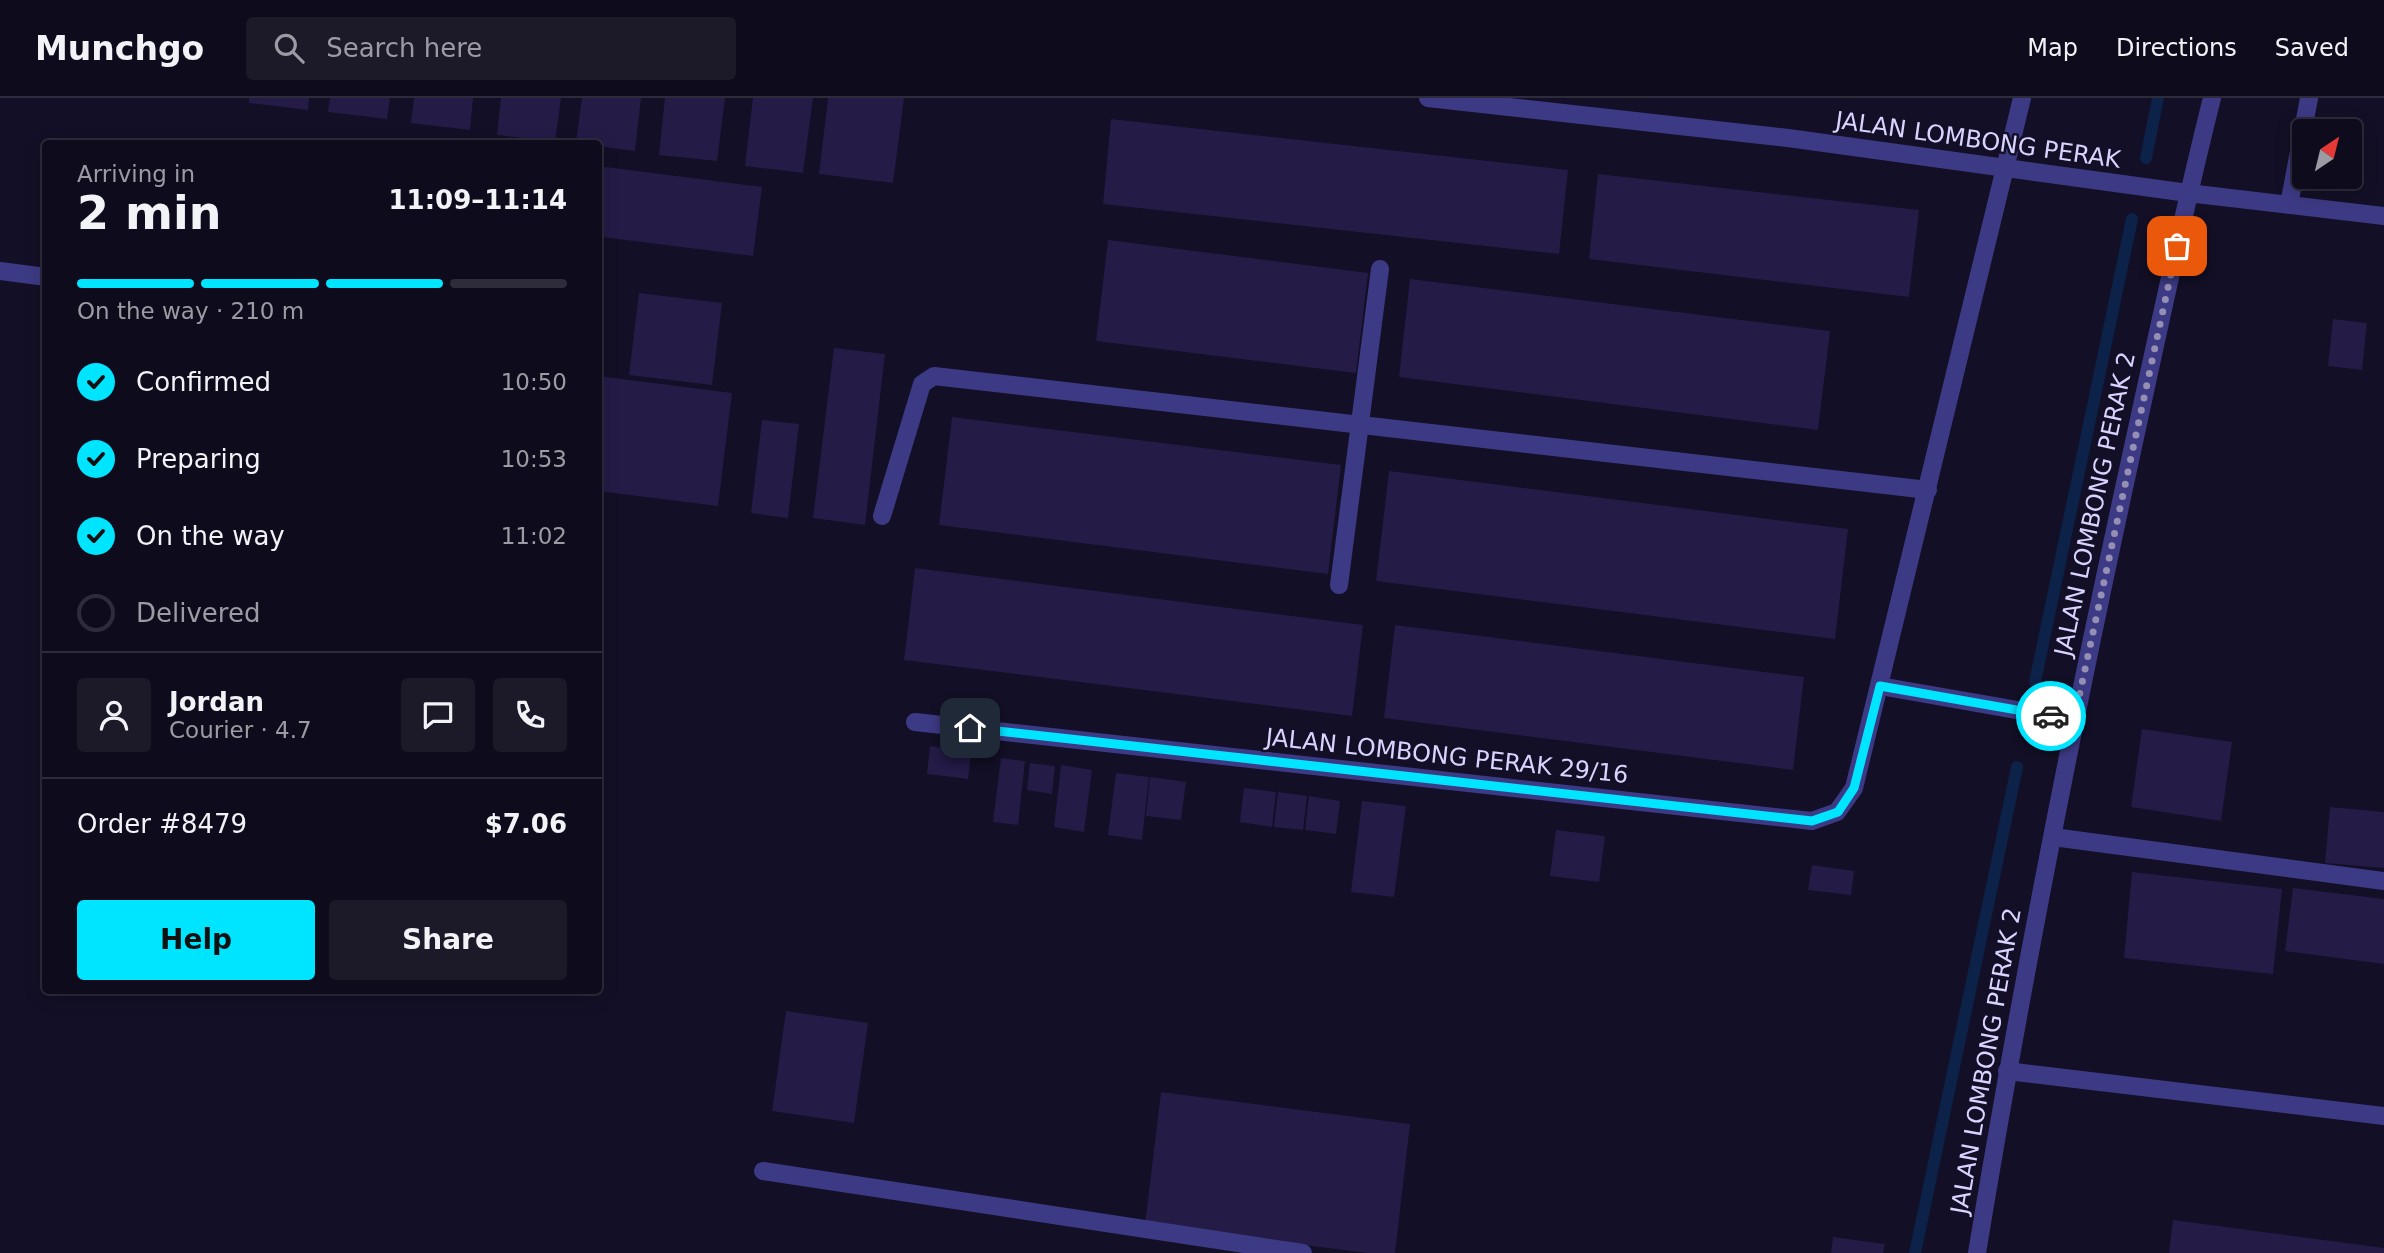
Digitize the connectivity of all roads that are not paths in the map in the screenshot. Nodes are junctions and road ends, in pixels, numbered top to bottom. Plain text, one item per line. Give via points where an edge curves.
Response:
1 (1428, 98) edge
2 (2022, 98) edge
3 (2212, 98) edge
4 (2309, 98) edge
5 (2006, 167) junction
6 (2188, 193) junction
7 (2289, 205) junction
8 (2384, 216) edge
9 (1380, 269) dead end
10 (0, 271) edge
11 (42, 277) edge
12 (1360, 424) junction
13 (1927, 490) junction
14 (883, 516) dead end
15 (1339, 585) dead end
16 (1880, 686) junction
17 (2074, 720) junction
18 (915, 722) dead end
19 (2053, 836) junction
20 (2384, 881) edge
21 (2007, 1071) junction
22 (2384, 1116) edge
23 (764, 1171) dead end
24 (1303, 1253) edge
25 (1977, 1253) edge

1 - 5 street, JALAN LOMBONG PERAK
2 - 5 street, JALAN LOMBONG PERAK 29/16
3 - 6 street, JALAN LOMBONG PERAK 2
4 - 7 street
5 - 6 street, JALAN LOMBONG PERAK
5 - 13 street, JALAN LOMBONG PERAK 29/16
6 - 7 street, JALAN LOMBONG PERAK
6 - 17 street, JALAN LOMBONG PERAK 2
7 - 8 street, JALAN LOMBONG PERAK
9 - 12 street
10 - 11 street
12 - 13 street
12 - 14 street via 934,376 922,384
12 - 15 street
13 - 16 street, JALAN LOMBONG PERAK 29/16
16 - 17 street
16 - 18 street, JALAN LOMBONG PERAK 29/16 via 1854,788 1838,812 1812,821
17 - 19 street, JALAN LOMBONG PERAK 2
19 - 20 street
19 - 21 street, JALAN LOMBONG PERAK 2
21 - 22 street
21 - 25 street, JALAN LOMBONG PERAK 2
23 - 24 street

